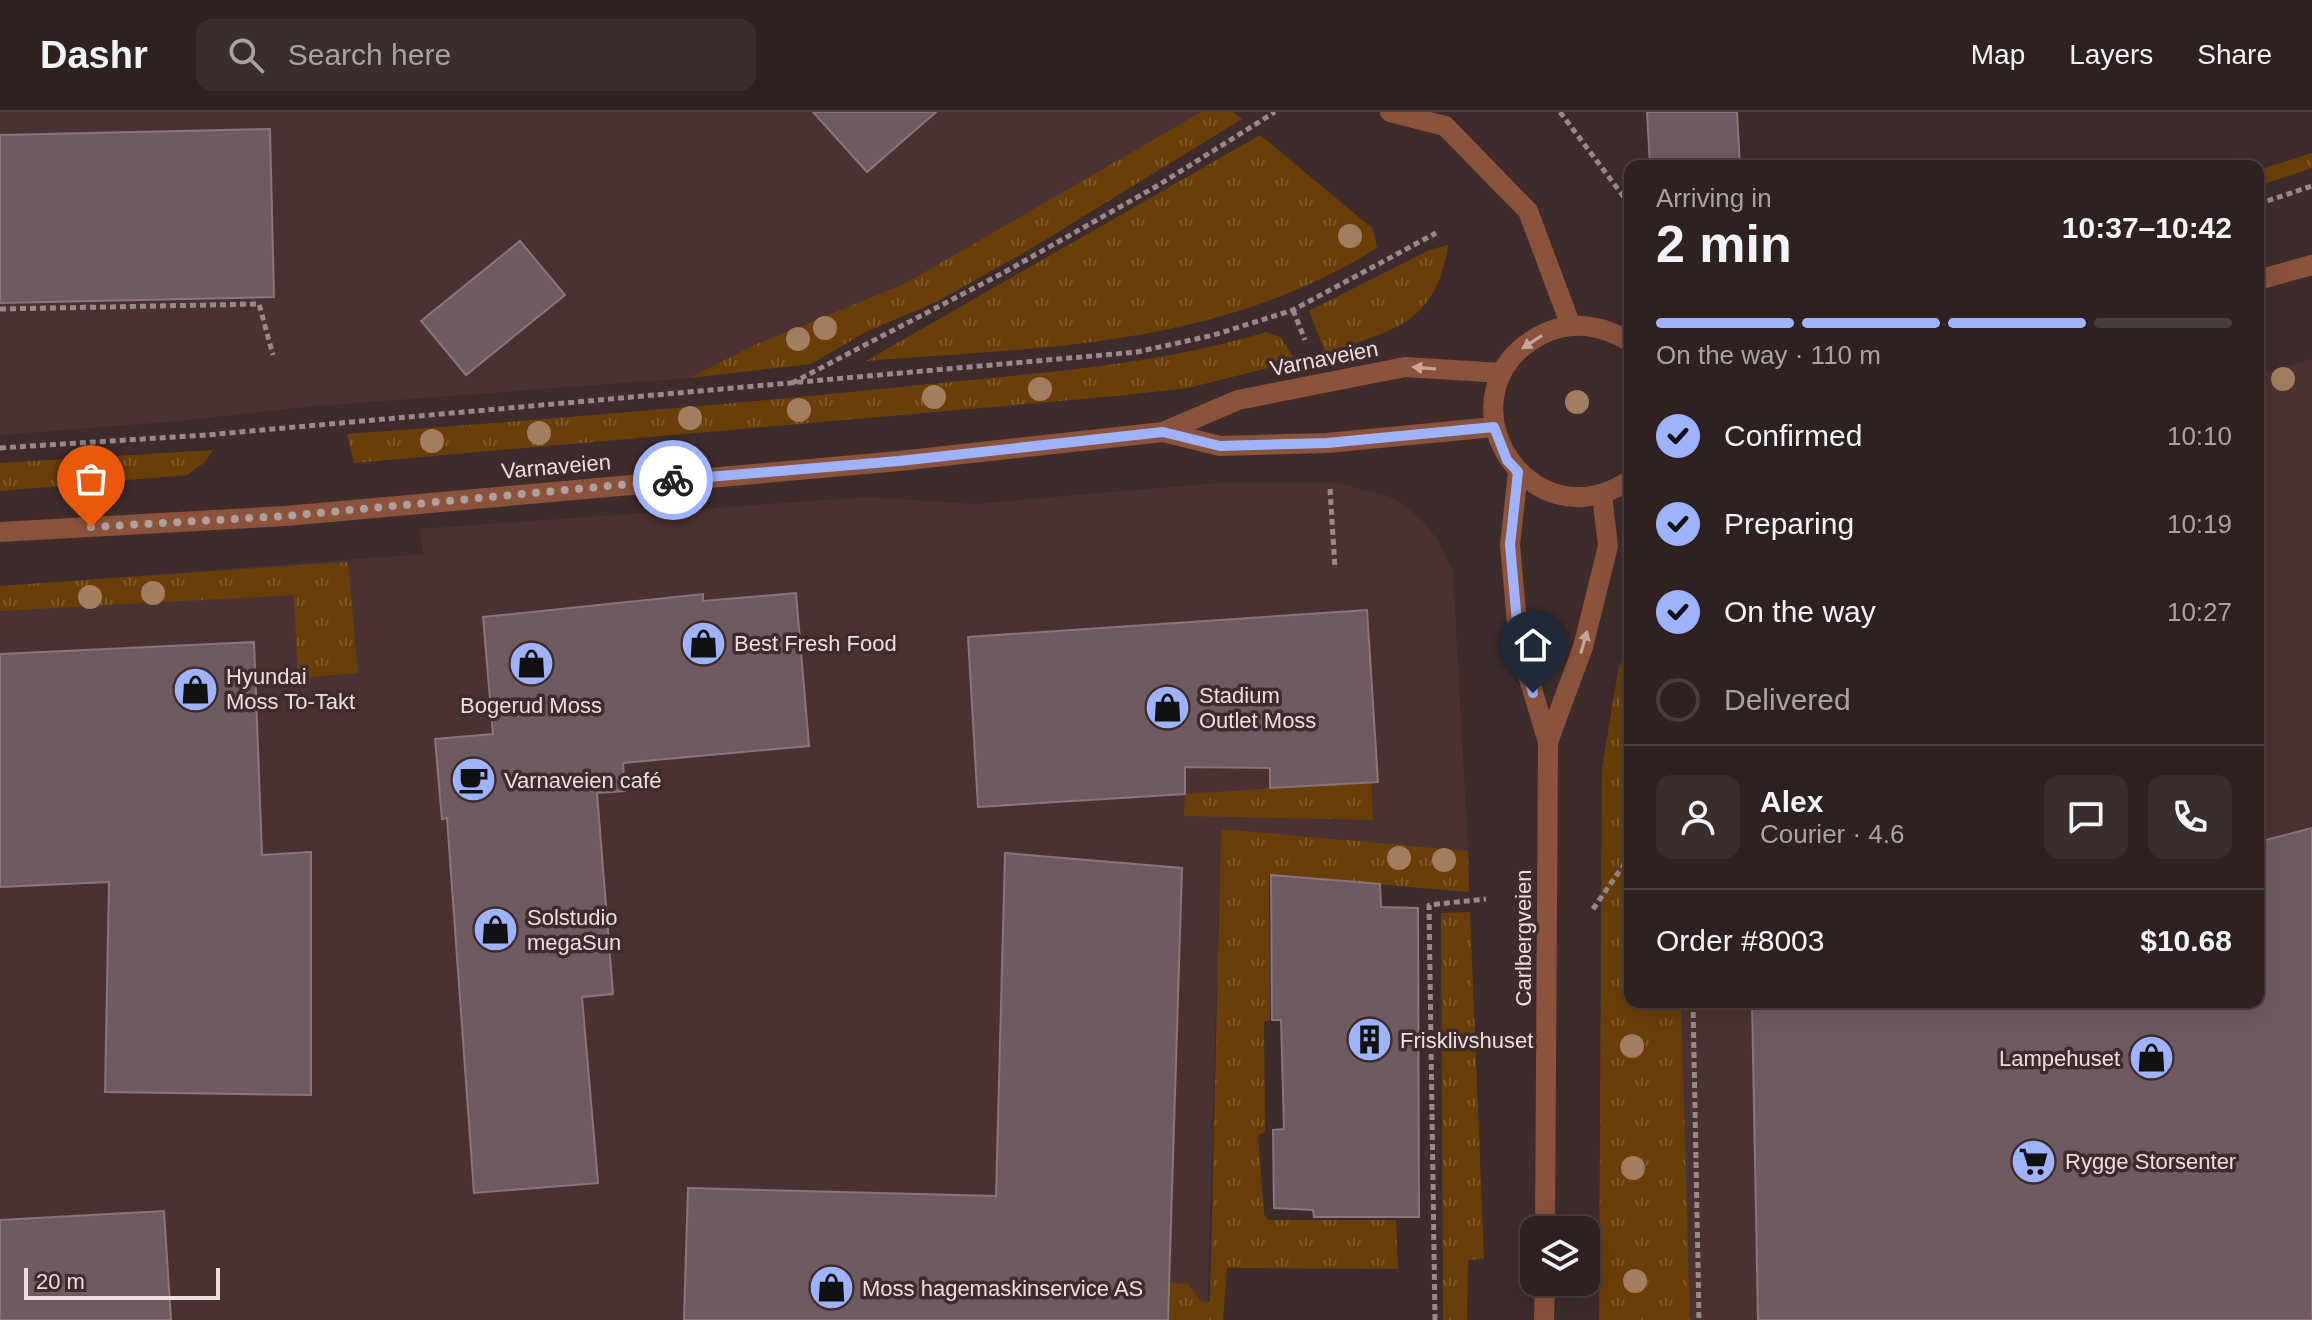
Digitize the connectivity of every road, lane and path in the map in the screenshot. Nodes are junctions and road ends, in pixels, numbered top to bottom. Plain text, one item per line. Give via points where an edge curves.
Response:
1 (1275, 112) edge
2 (1390, 112) edge
3 (1560, 112) edge
4 (2312, 186) edge
5 (1624, 197) edge
6 (2264, 202) edge
7 (1436, 233) dead end
8 (2312, 265) edge
9 (2264, 278) edge
10 (0, 309) edge
11 (1293, 310) junction
12 (1571, 326) junction
13 (1624, 339) edge
14 (1308, 347) dead end
15 (273, 355) dead end
16 (1502, 373) junction
17 (788, 385) junction
18 (1494, 427) junction
19 (1163, 432) junction
20 (0, 448) edge
21 (1518, 472) junction
22 (1329, 477) dead end
23 (1624, 483) edge
24 (1602, 495) junction
25 (0, 532) edge
26 (1335, 568) dead end
27 (1548, 742) junction
28 (1624, 864) edge
29 (1486, 899) dead end
30 (1590, 912) dead end
31 (1693, 1008) edge
32 (1545, 1216) edge
33 (1545, 1296) edge
34 (1435, 1320) edge
35 (1544, 1320) edge
36 (1699, 1320) edge

1 - 17 path via 1003,273
2 - 12 street via 1445,126 1528,211
3 - 5 path
4 - 6 path
7 - 11 path
8 - 9 street
10 - 15 path via 259,304
11 - 14 path
11 - 17 path via 1137,352
12 - 13 street via 1607,330
12 -> 16 street via 1529,341
16 - 18 street via 1495,391
16 -> 19 street, Varnaveien via 1391,369 1238,400
17 - 20 path
18 - 19 street, Varnaveien via 1342,442 1220,446
18 - 21 street
19 - 25 street, Varnaveien via 286,516
21 - 24 street via 1563,497
21 - 27 street, Carlbergveien via 1510,545 1519,645
22 - 26 path
23 - 24 street
27 -> 24 street, Carlbergveien via 1583,647 1608,546
27 - 32 street, Carlbergveien
28 - 30 path
29 - 34 path via 1429,905
31 - 36 path
33 - 35 street

